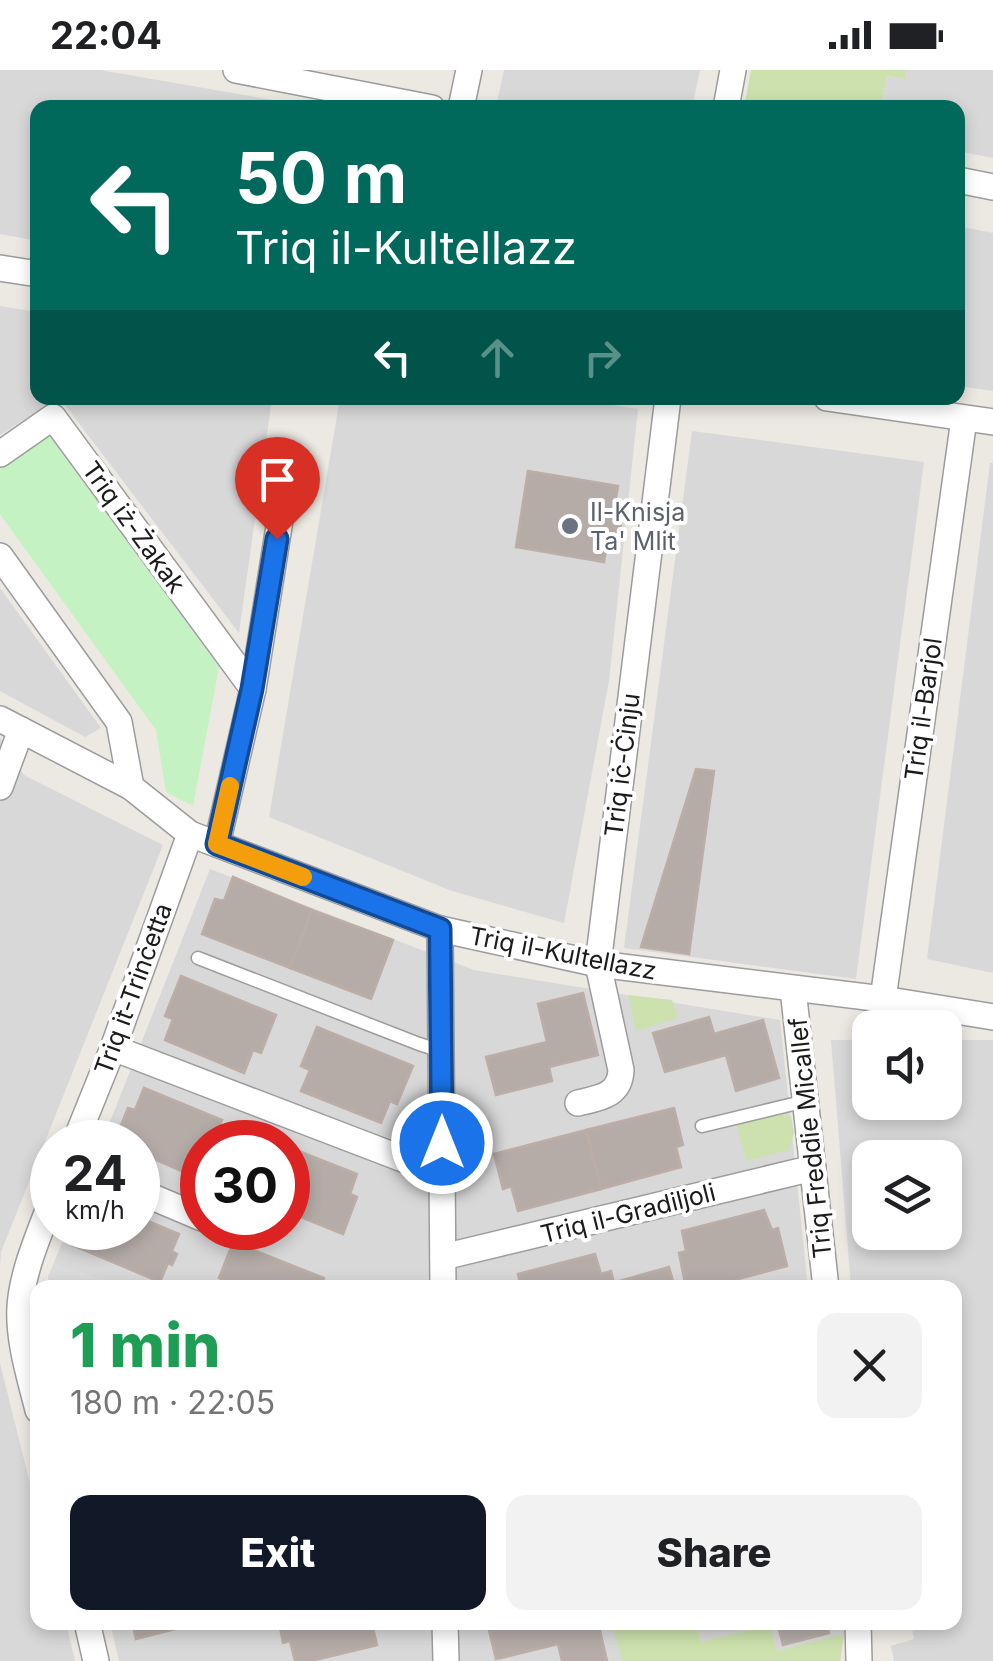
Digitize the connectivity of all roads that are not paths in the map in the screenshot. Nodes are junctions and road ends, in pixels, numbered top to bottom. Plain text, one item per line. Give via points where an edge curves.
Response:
1 (236, 70) edge
2 (469, 70) edge
3 (734, 70) edge
4 (391, 100) edge
5 (463, 100) edge
6 (728, 100) edge
7 (965, 181) edge
8 (993, 187) edge
9 (0, 268) edge
10 (30, 273) edge
11 (667, 405) edge
12 (874, 405) edge
13 (964, 418) junction
14 (993, 422) edge
15 (0, 454) edge
16 (289, 464) dead end
17 (0, 556) edge
18 (252, 689) junction
19 (10, 725) edge
20 (0, 787) edge
21 (131, 787) junction
22 (190, 834) junction
23 (217, 844) junction
24 (440, 929) junction
25 (198, 958) dead end
26 (598, 964) junction
27 (794, 989) junction
28 (883, 999) junction
29 (993, 1017) edge
30 (112, 1048) junction
31 (441, 1051) junction
32 (806, 1101) junction
33 (578, 1103) dead end
34 (84, 1120) edge
35 (702, 1126) dead end
36 (813, 1168) junction
37 (442, 1174) junction
38 (33, 1250) edge
39 (442, 1257) junction
40 (443, 1280) edge
41 (820, 1280) edge
42 (30, 1378) edge
43 (89, 1630) edge
44 (445, 1630) edge
45 (858, 1630) edge
46 (443, 1660) edge
47 (96, 1661) edge
48 (859, 1661) edge

1 - 4 street
2 - 5 street
3 - 6 street
7 - 8 street
9 - 10 street
11 - 26 street, Triq iċ-Ċinju
12 - 13 street
13 - 14 street
13 - 28 street, Triq il-Barjol
15 - 18 street, Triq iż-Żakak via 53,416
16 - 18 street
17 - 21 street via 119,722
18 - 23 street
19 - 20 street
19 - 21 street, Triq il-Kultellazz
21 - 22 street, Triq il-Kultellazz
22 - 23 street, Triq il-Kultellazz
22 - 30 street, Triq it-Trinċetta
23 - 24 street, Triq il-Kultellazz
24 - 26 street, Triq il-Kultellazz
24 - 31 street
25 - 31 lane
26 - 27 street, Triq il-Kultellazz
26 - 33 street, Triq iċ-Ċinju via 620,1082 605,1096
27 - 28 street, Triq il-Kultellazz
27 - 32 street, Triq Freddie Micallef
28 - 29 street, Triq il-Kultellazz
30 - 34 street, Triq it-Trinċetta
30 - 37 street
31 - 37 street
32 - 35 lane
32 - 36 street, Triq Freddie Micallef
36 - 39 street, Triq il-Gradiljoli
36 - 41 street, Triq Freddie Micallef
37 - 39 street
38 - 42 street via 20,1308
39 - 40 street
43 - 47 street
44 - 46 street
45 - 48 street

